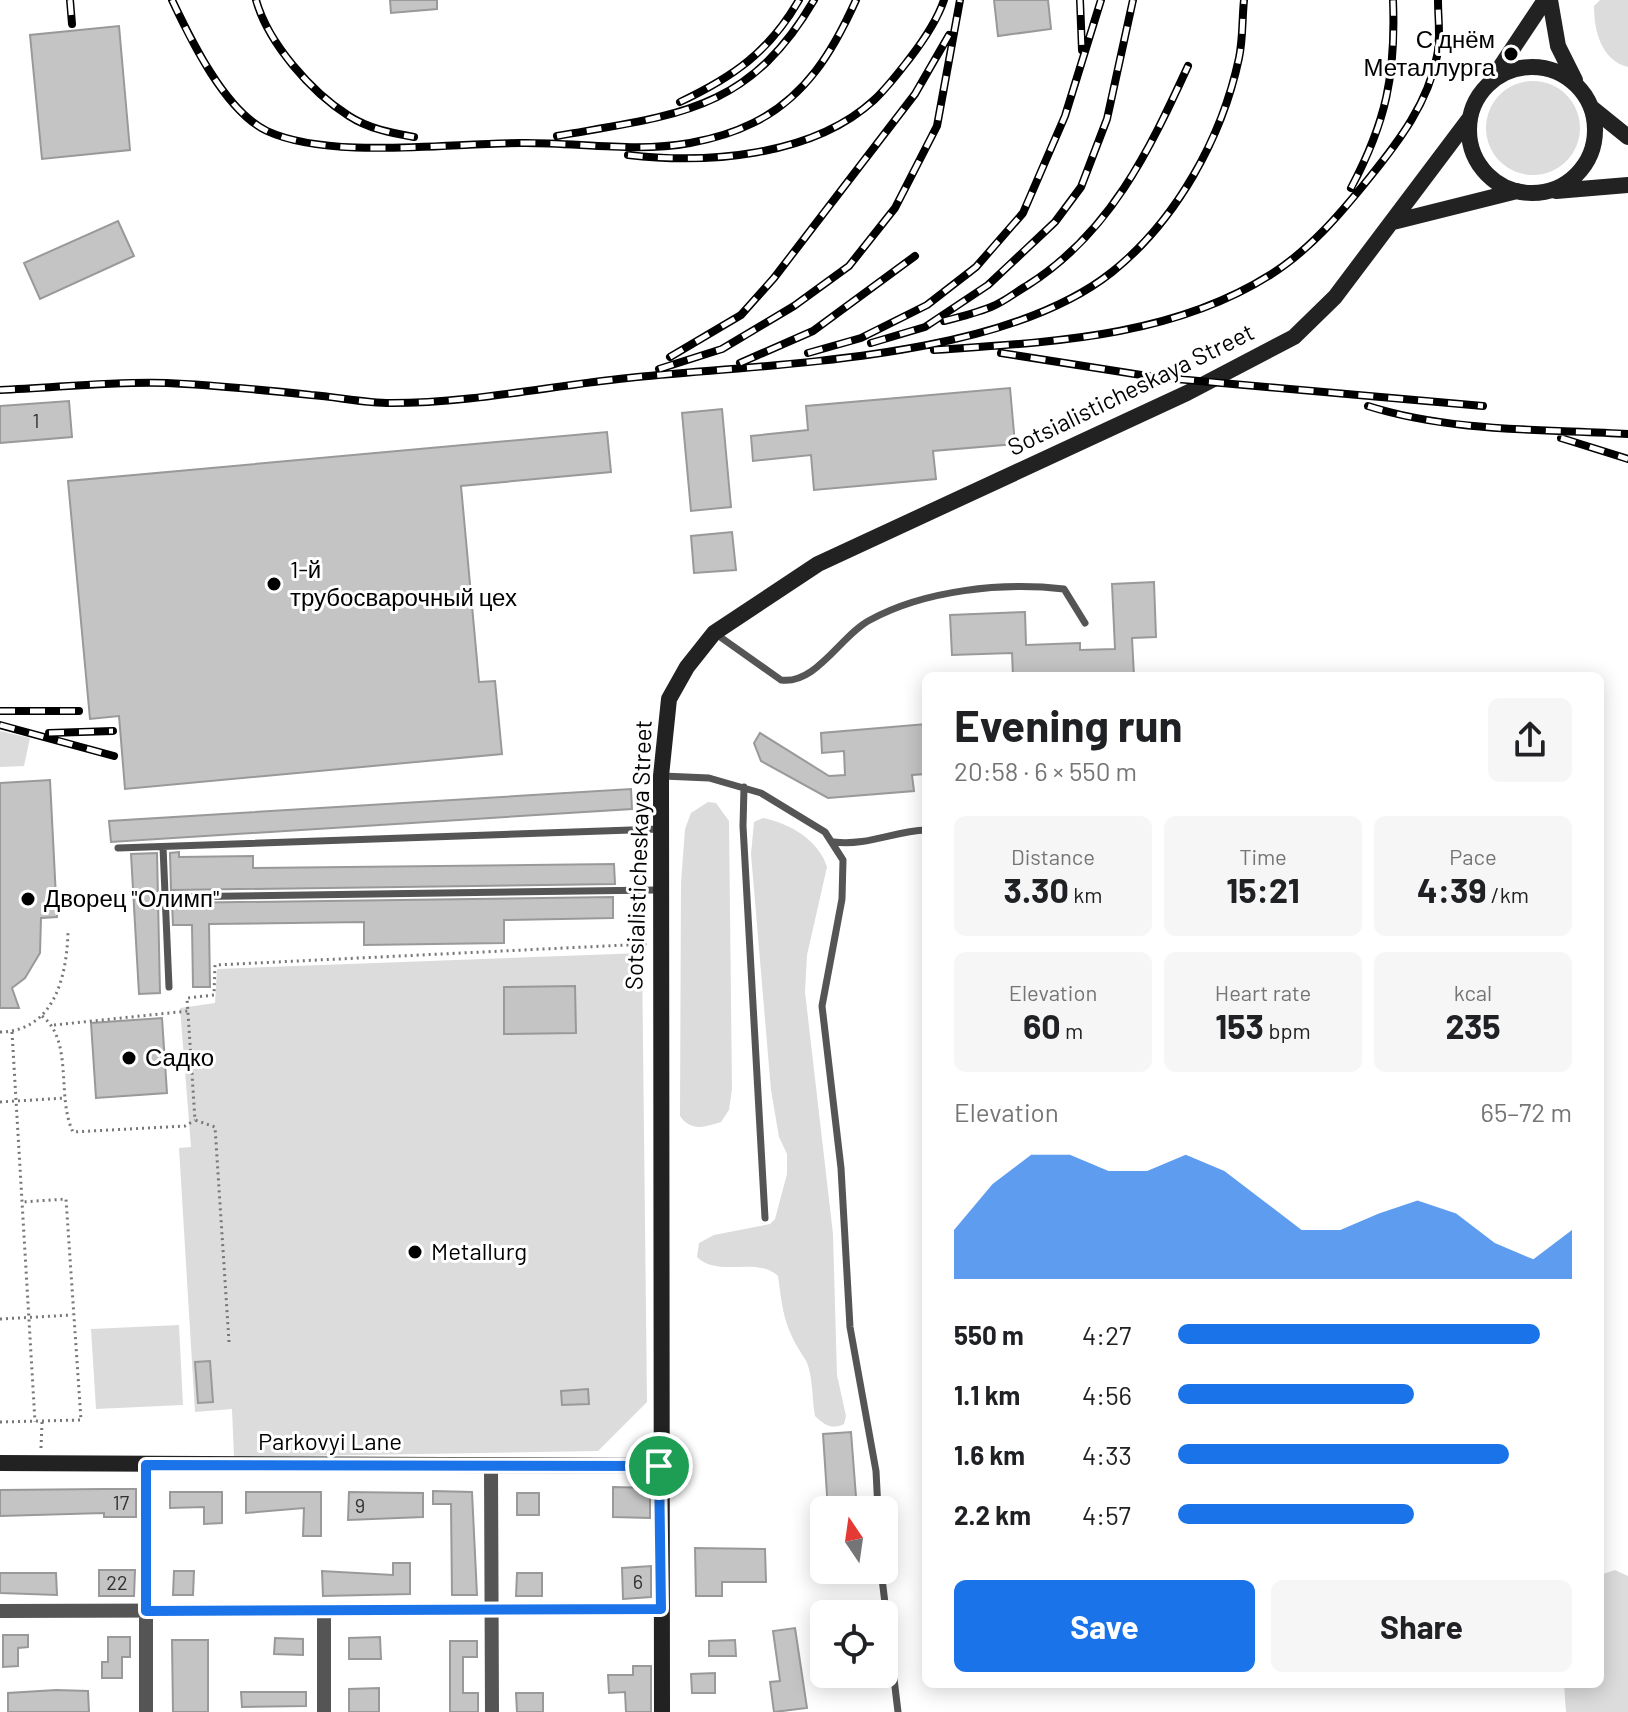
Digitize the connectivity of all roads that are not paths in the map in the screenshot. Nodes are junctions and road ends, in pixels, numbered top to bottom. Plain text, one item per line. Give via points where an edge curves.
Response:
1 (1547, 0) edge
2 (1583, 91) junction
3 (1481, 92) junction
4 (1592, 108) junction
5 (1469, 119) junction
6 (1628, 137) edge
7 (1628, 185) edge
8 (1517, 191) junction
9 (1546, 191) junction
10 (1393, 222) junction
11 (1085, 623) dead end
12 (714, 633) junction
13 (661, 776) junction
14 (744, 787) junction
15 (660, 829) junction
16 (922, 830) edge
17 (834, 842) junction
18 (163, 847) junction
19 (118, 848) dead end
20 (656, 890) dead end
21 (165, 897) junction
22 (169, 987) dead end
23 (765, 1218) dead end
24 (0, 1463) edge
25 (146, 1465) junction
26 (491, 1466) junction
27 (659, 1466) junction
28 (877, 1496) edge
29 (883, 1584) edge
30 (661, 1609) junction
31 (0, 1611) edge
32 (146, 1611) junction
33 (324, 1611) junction
34 (492, 1611) junction
35 (146, 1712) edge
36 (324, 1712) edge
37 (492, 1712) edge
38 (662, 1712) edge
39 (898, 1712) edge

1 - 2 street via 1558,46
1 - 3 street
2 - 3 street via 1560,73 1532,66 1495,78
2 - 4 street
3 - 5 street
4 - 6 street
4 - 9 street via 1596,129 1582,169
5 - 8 street via 1474,156 1485,172
5 - 10 street, Sotsialisticheskaya Street
7 - 9 street
8 - 9 street
8 - 10 street
10 - 12 street, Sotsialisticheskaya Street via 1335,297 1294,337 1187,393 818,564
11 - 12 lane via 1064,589 950,593 868,621 813,670 792,681 781,680
12 - 13 street, Sotsialisticheskaya Street via 669,699
13 - 14 lane via 709,778
13 - 15 street, Sotsialisticheskaya Street
14 - 17 lane via 811,821
14 - 23 lane
15 - 18 lane
15 - 27 street, Sotsialisticheskaya Street
16 - 17 lane via 870,842
17 - 28 lane via 844,871 822,1006 841,1168 850,1327
18 - 19 lane
18 - 21 lane
20 - 21 lane
21 - 22 lane
24 - 25 street, Parkovyi Lane
25 - 26 street, Parkovyi Lane
25 - 32 street
26 - 27 street, Parkovyi Lane
26 - 34 street
27 - 30 street, Sotsialisticheskaya Street
29 - 39 lane
30 - 34 street
30 - 38 street, Sotsialisticheskaya Street
31 - 32 street
32 - 33 street
32 - 35 street
33 - 34 street
33 - 36 street
34 - 37 street

